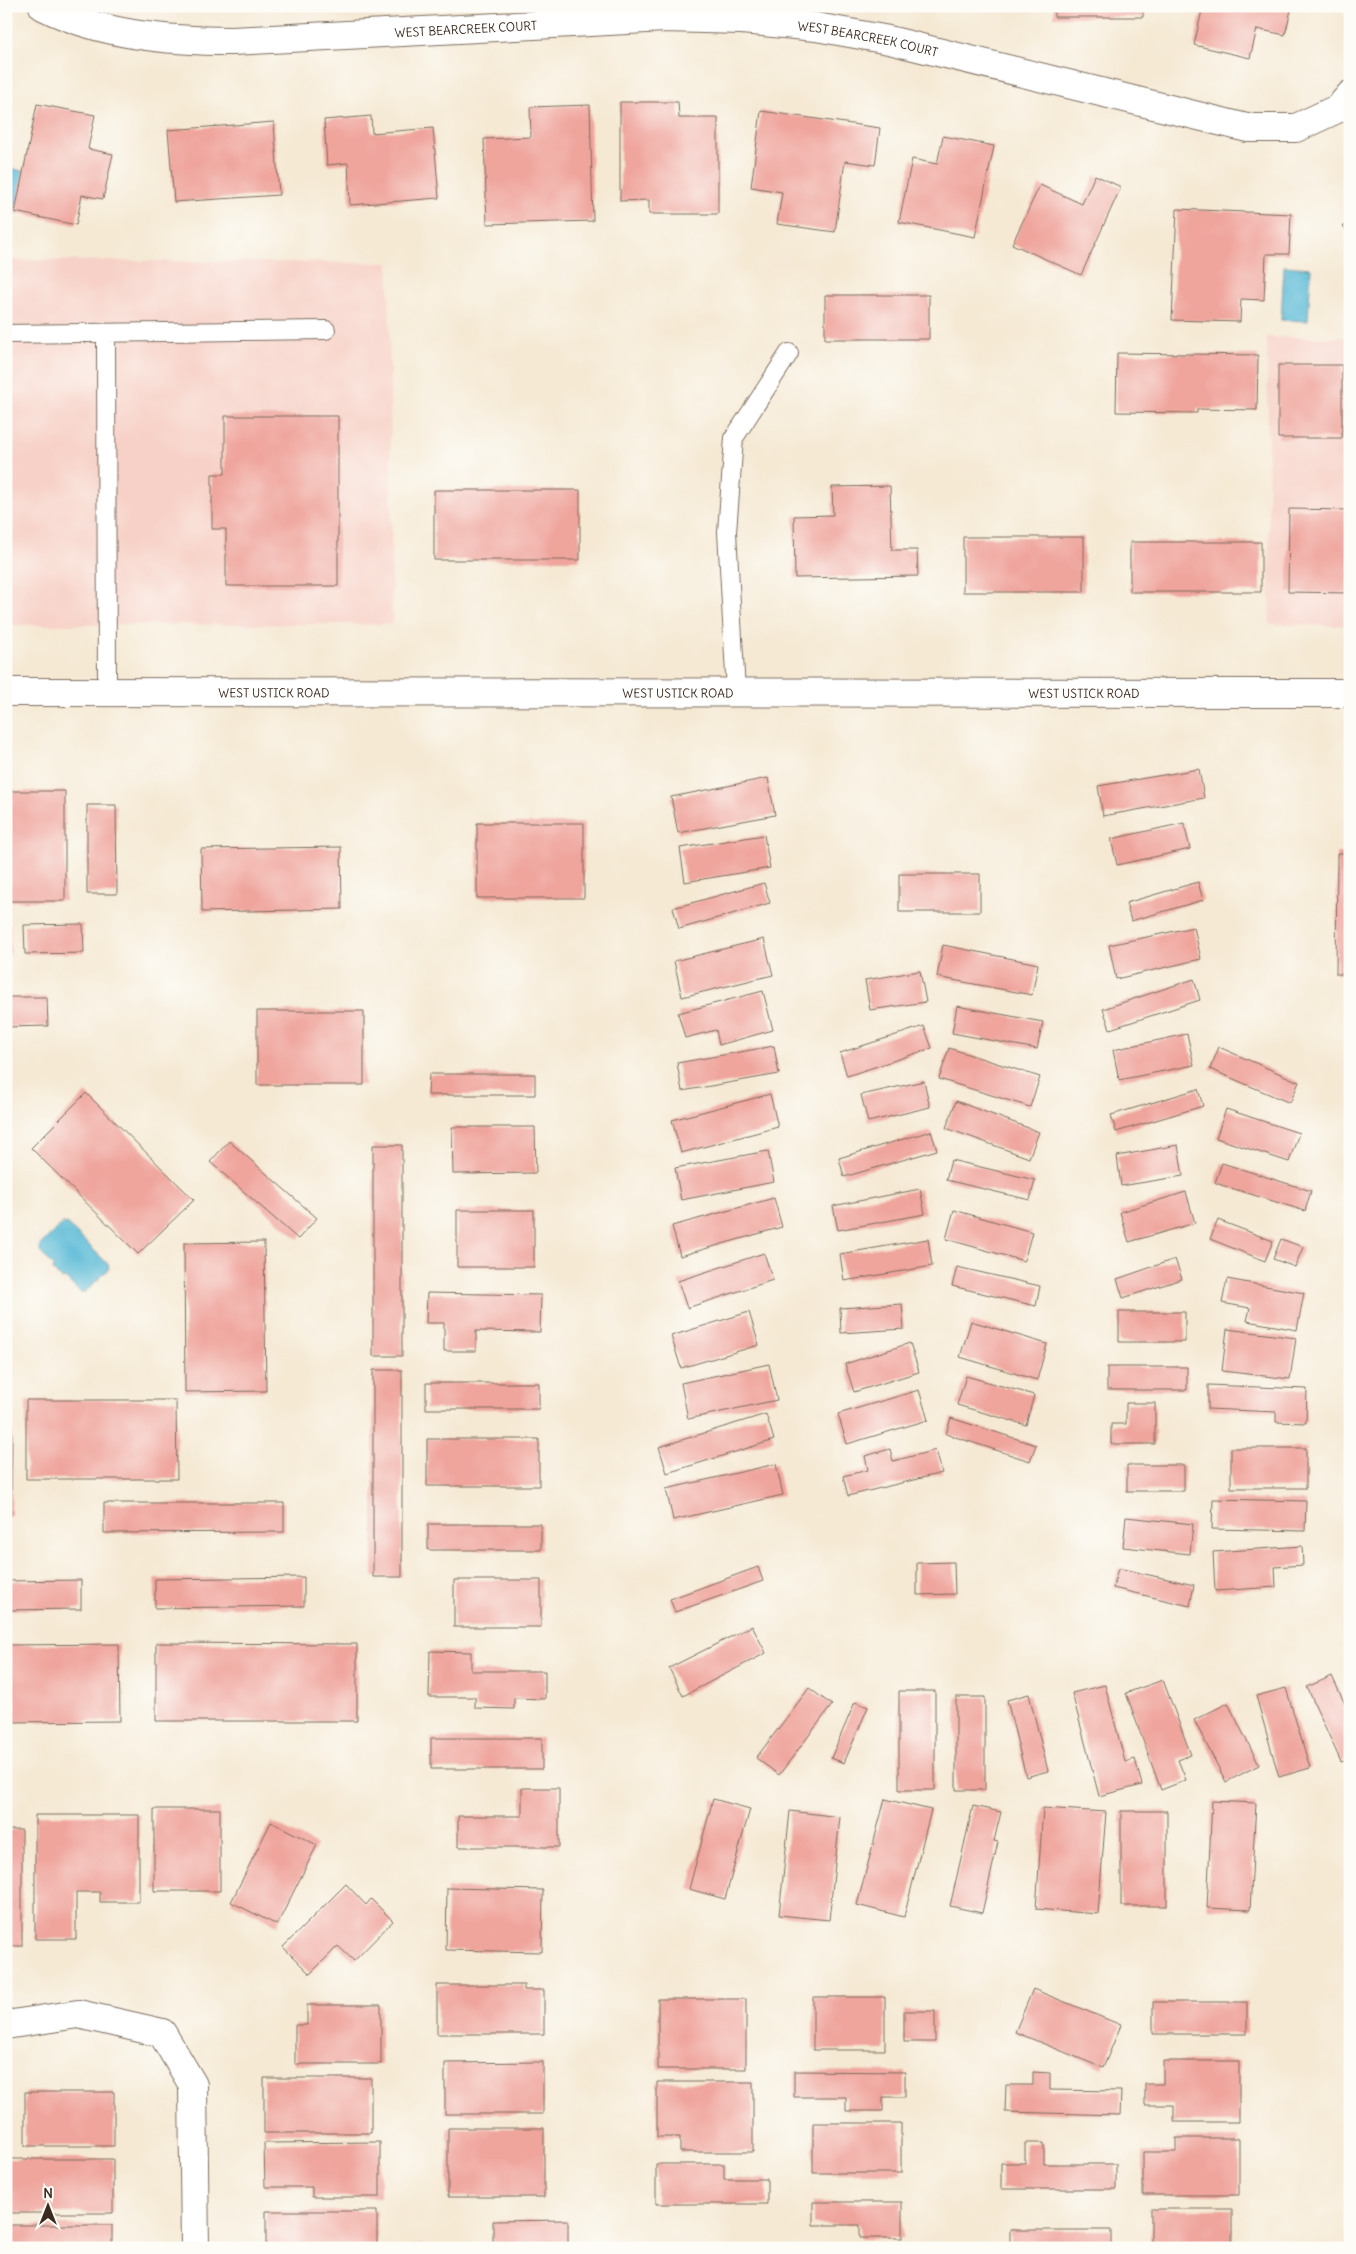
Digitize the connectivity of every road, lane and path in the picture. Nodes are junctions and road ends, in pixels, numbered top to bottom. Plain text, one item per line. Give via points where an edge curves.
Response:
1 (43, 6) edge
2 (1350, 95) edge
3 (326, 330) dead end
4 (6, 334) edge
5 (106, 334) junction
6 (789, 353) dead end
7 (6, 692) edge
8 (107, 692) junction
9 (736, 692) junction
10 (1350, 693) edge
11 (6, 2026) edge
12 (195, 2248) edge

1 - 2 street, WEST BEARCREEK COURT via 92,25 138,36 185,41 665,18 797,25 889,40 1247,128 1296,128 1339,108
3 - 5 lane
4 - 5 lane
5 - 8 lane
6 - 9 lane via 734,438 727,532
7 - 8 street, WEST USTICK ROAD
8 - 9 street, WEST USTICK ROAD
9 - 10 street, WEST USTICK ROAD
11 - 12 street via 78,2014 162,2033 193,2085

